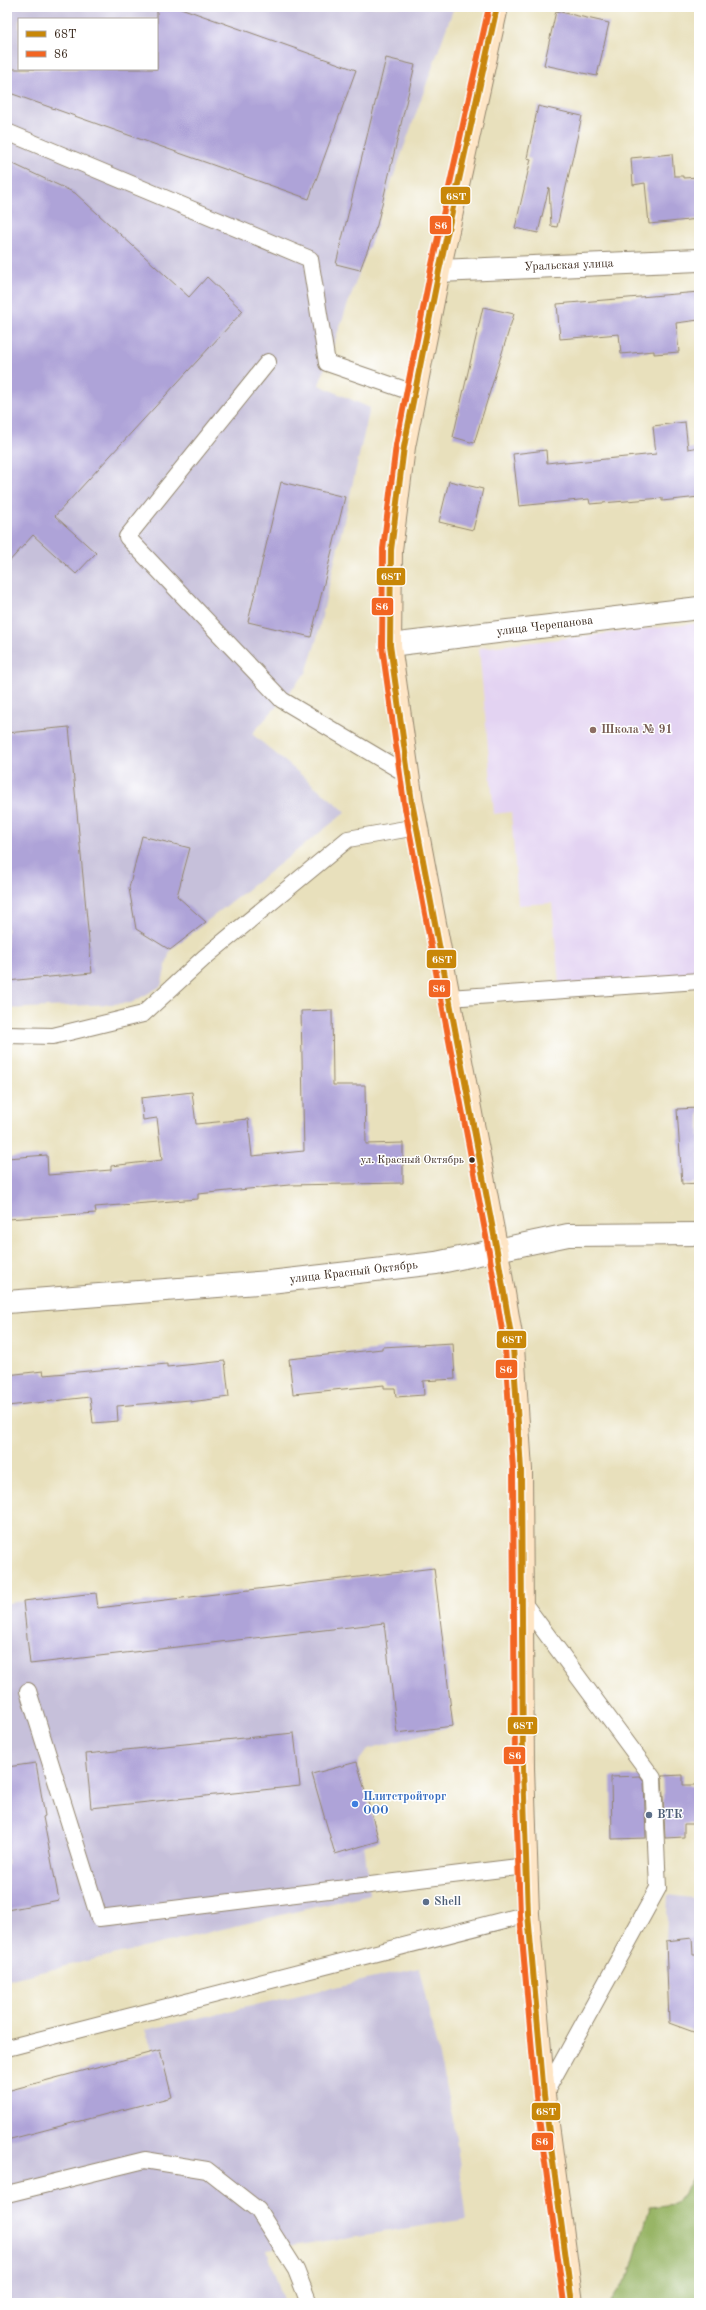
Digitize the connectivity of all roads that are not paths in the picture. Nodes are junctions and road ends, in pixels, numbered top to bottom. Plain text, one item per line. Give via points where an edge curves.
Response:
1 (497, 7) edge
2 (7, 132) edge
3 (699, 260) edge
4 (439, 270) junction
5 (268, 362) dead end
6 (414, 393) junction
7 (699, 608) edge
8 (390, 645) junction
9 (408, 774) junction
10 (417, 827) junction
11 (699, 981) edge
12 (448, 998) junction
13 (7, 1035) edge
14 (699, 1234) edge
15 (497, 1251) junction
16 (7, 1302) edge
17 (522, 1601) junction
18 (28, 1690) dead end
19 (526, 1866) junction
20 (528, 1914) junction
21 (7, 2048) edge
22 (544, 2095) junction
23 (7, 2194) edge
24 (309, 2303) edge
25 (572, 2303) edge

1 - 4 main road
2 - 6 lane via 310,259 326,363
3 - 4 street, Уральская улица
4 - 6 main road
5 - 9 lane via 127,537 282,700
6 - 8 main road via 404,447 391,550
7 - 8 street, улица Черепанова
8 - 9 main road
9 - 10 main road
10 - 12 main road
10 - 13 lane via 348,839 205,957 143,1014 53,1036
11 - 12 lane
12 - 15 main road
14 - 15 street, улица Красный Октябрь via 568,1235
15 - 16 street, улица Красный Октябрь via 436,1263 270,1282
15 - 17 main road via 513,1347 521,1470
17 - 19 main road
17 - 22 lane via 653,1778 655,1817 658,1888
18 - 19 lane via 99,1918
19 - 20 main road
20 - 21 lane
20 - 22 main road
22 - 25 main road
23 - 24 lane via 145,2160 207,2170 258,2210 296,2270

